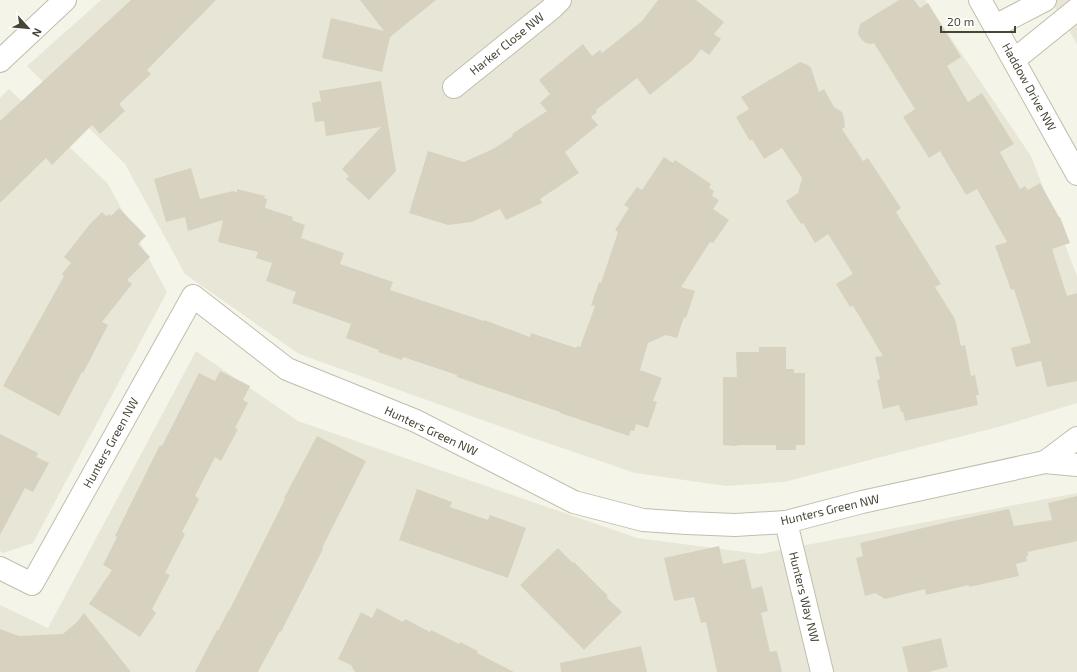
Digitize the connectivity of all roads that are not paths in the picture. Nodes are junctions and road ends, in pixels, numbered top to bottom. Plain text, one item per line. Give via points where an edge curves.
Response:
1 (65, 0) edge
2 (560, 0) edge
3 (980, 0) edge
4 (1045, 0) edge
5 (1077, 9) edge
6 (995, 26) junction
7 (1014, 60) junction
8 (0, 61) edge
9 (454, 88) dead end
10 (1077, 174) edge
11 (1077, 438) edge
12 (1045, 462) junction
13 (1077, 466) edge
14 (786, 522) junction
15 (0, 568) edge
16 (822, 672) edge

1 - 8 street
2 - 9 street, Harker Close NW
3 - 6 street, Haddow Drive NW
4 - 6 street
5 - 7 street
6 - 7 street, Haddow Drive NW
7 - 10 street, Haddow Drive NW
11 - 12 street, Hunters Green NW
12 - 13 street, Hunters Green NW
12 - 14 street, Hunters Green NW via 862,502
14 - 15 street, Hunters Green NW via 735,525 643,520 574,502 416,421 287,369 193,296 32,584
14 - 16 street, Hunters Way NW

